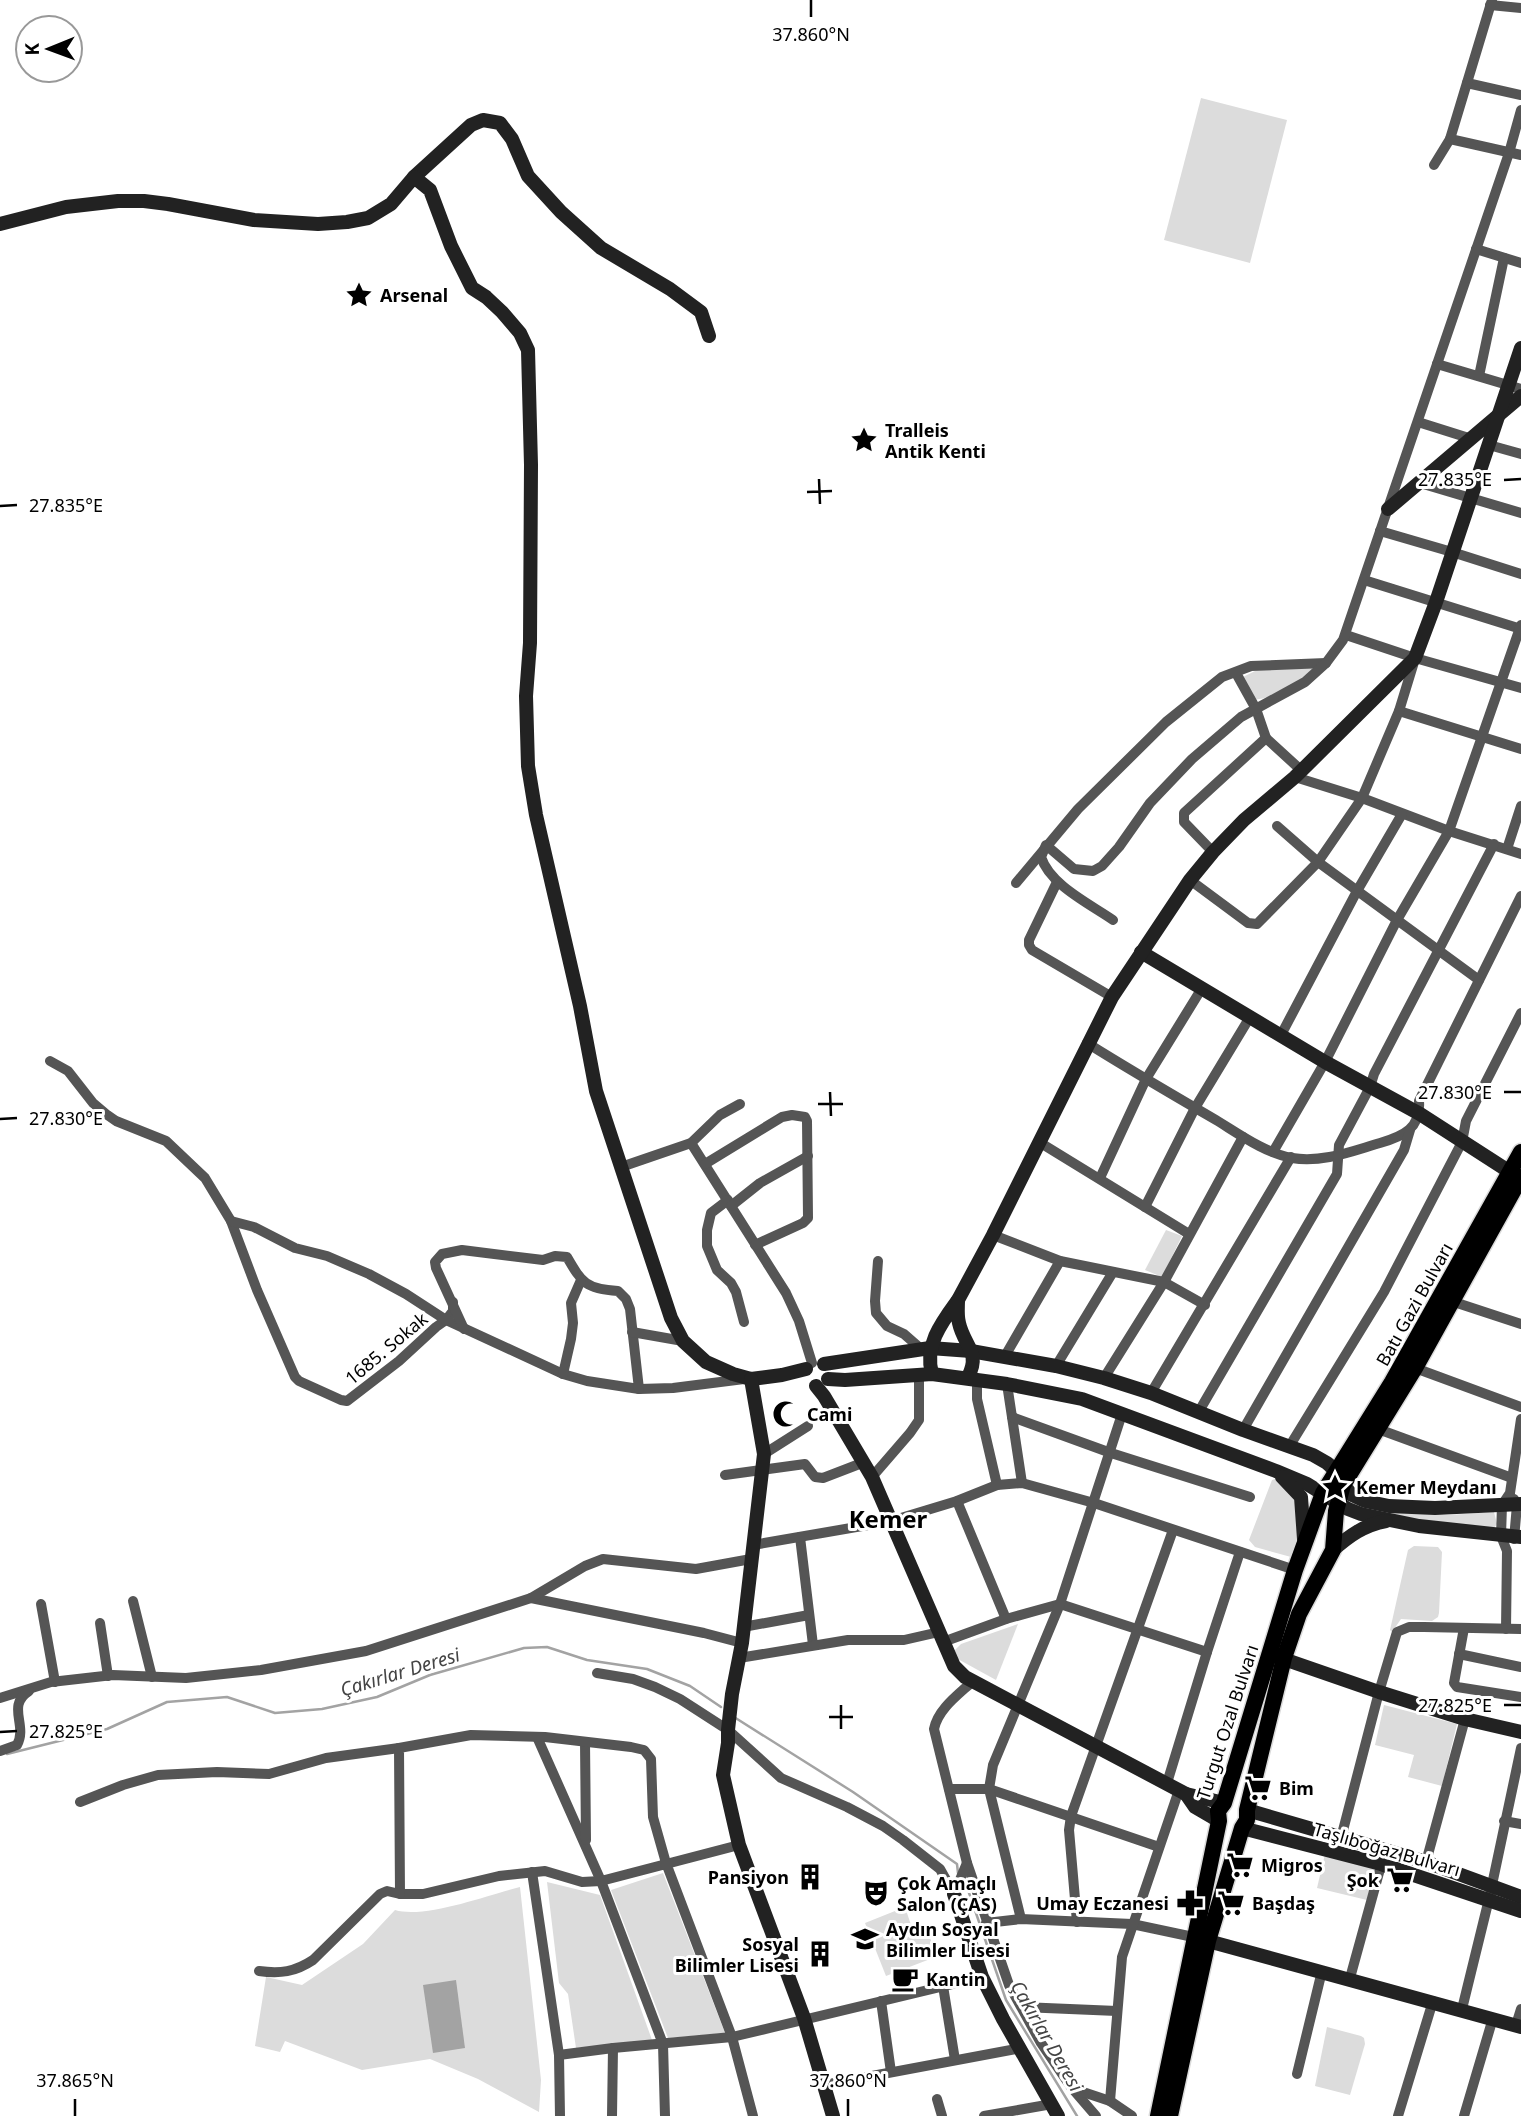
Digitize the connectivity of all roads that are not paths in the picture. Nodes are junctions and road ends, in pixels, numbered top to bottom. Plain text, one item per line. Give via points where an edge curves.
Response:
1 (1491, 2) edge
2 (1521, 8) edge
3 (1466, 83) junction
4 (1521, 95) edge
5 (1521, 110) edge
6 (1450, 139) junction
7 (1509, 153) junction
8 (1521, 155) edge
9 (1434, 165) dead end
10 (414, 177) junction
11 (0, 224) edge
12 (1476, 249) junction
13 (1504, 258) junction
14 (1521, 263) edge
15 (709, 336) dead end
16 (1521, 350) edge
17 (1437, 364) junction
18 (1479, 376) junction
19 (1515, 387) edge
20 (1521, 396) edge
21 (1499, 415) junction
22 (1418, 422) junction
23 (1472, 439) junction
24 (1489, 444) junction
25 (1521, 454) edge
26 (1420, 483) junction
27 (1472, 499) junction
28 (1388, 509) junction
29 (1521, 513) edge
30 (1380, 531) junction
31 (1452, 552) junction
32 (1521, 574) edge
33 (1364, 580) junction
34 (1437, 602) junction
35 (1521, 627) edge
36 (1346, 635) junction
37 (1415, 658) junction
38 (1326, 663) junction
39 (1236, 673) junction
40 (1502, 682) junction
41 (1521, 688) edge
42 (1256, 709) junction
43 (1399, 711) junction
44 (1481, 736) junction
45 (1266, 738) junction
46 (1521, 749) edge
47 (1299, 774) junction
48 (1362, 798) junction
49 (1521, 806) edge
50 (1402, 814) junction
51 (1277, 826) dead end
52 (1449, 831) junction
53 (1494, 844) junction
54 (1046, 845) junction
55 (1507, 849) junction
56 (1213, 852) junction
57 (1521, 854) edge
58 (1318, 862) junction
59 (1190, 880) junction
60 (1058, 882) junction
61 (1016, 883) dead end
62 (1357, 891) junction
63 (1521, 896) edge
64 (1114, 920) dead end
65 (1397, 920) junction
66 (1438, 950) junction
67 (1141, 952) junction
68 (1479, 980) junction
69 (1202, 988) junction
70 (1112, 997) junction
71 (1521, 1013) edge
72 (1251, 1017) junction
73 (1281, 1035) junction
74 (1087, 1044) junction
75 (50, 1061) dead end
76 (1325, 1062) junction
77 (1146, 1079) junction
78 (1370, 1087) junction
79 (740, 1104) dead end
80 (1195, 1108) junction
81 (1420, 1114) junction
82 (1410, 1130) junction
83 (1243, 1136) junction
84 (1039, 1142) junction
85 (1462, 1142) junction
86 (691, 1143) junction
87 (1273, 1152) junction
88 (1521, 1152) edge
89 (1339, 1155) junction
90 (808, 1157) junction
91 (1291, 1157) junction
92 (705, 1164) junction
93 (621, 1167) junction
94 (1100, 1178) junction
95 (1518, 1179) edge
96 (729, 1203) junction
97 (1145, 1206) junction
98 (231, 1221) junction
99 (1189, 1234) junction
100 (993, 1235) junction
101 (755, 1245) junction
102 (878, 1261) dead end
103 (1060, 1261) junction
104 (1113, 1272) junction
105 (581, 1280) junction
106 (1164, 1282) junction
107 (958, 1300) junction
108 (1451, 1301) junction
109 (453, 1302) junction
110 (1205, 1305) junction
111 (446, 1320) junction
112 (744, 1322) dead end
113 (1521, 1324) edge
114 (464, 1329) junction
115 (632, 1332) junction
116 (683, 1341) junction
117 (925, 1348) junction
118 (971, 1350) junction
119 (1005, 1356) junction
120 (706, 1362) junction
121 (1056, 1366) junction
122 (1415, 1368) junction
123 (563, 1374) junction
124 (926, 1374) junction
125 (818, 1377) junction
126 (751, 1378) junction
127 (972, 1378) junction
128 (1104, 1378) junction
129 (1007, 1384) junction
130 (700, 1385) junction
131 (639, 1389) junction
132 (1151, 1393) junction
133 (1521, 1407) edge
134 (1198, 1413) junction
135 (1122, 1414) junction
136 (1012, 1417) junction
137 (1521, 1419) edge
138 (808, 1426) dead end
139 (1378, 1429) junction
140 (1243, 1430) junction
141 (1289, 1447) junction
142 (1111, 1453) junction
143 (764, 1454) junction
144 (862, 1463) junction
145 (761, 1470) junction
146 (1276, 1471) junction
147 (725, 1475) dead end
148 (872, 1477) junction
149 (1512, 1478) junction
150 (1340, 1479) junction
151 (1021, 1483) junction
152 (997, 1485) junction
153 (1323, 1493) junction
154 (1250, 1497) dead end
155 (957, 1501) junction
156 (1338, 1502) junction
157 (1513, 1502) edge
158 (1094, 1503) junction
159 (1388, 1520) junction
160 (891, 1521) junction
161 (1173, 1530) junction
162 (800, 1537) junction
163 (1512, 1537) edge
164 (1304, 1540) junction
165 (1333, 1550) junction
166 (752, 1552) junction
167 (1240, 1552) junction
168 (1295, 1570) junction
169 (531, 1598) junction
170 (133, 1601) dead end
171 (41, 1604) dead end
172 (1060, 1604) junction
173 (809, 1615) junction
174 (1006, 1619) junction
175 (100, 1623) dead end
176 (743, 1627) junction
177 (1464, 1628) junction
178 (1506, 1629) junction
179 (1521, 1629) edge
180 (1138, 1630) junction
181 (941, 1637) junction
182 (813, 1645) junction
183 (740, 1651) junction
184 (1207, 1652) junction
185 (1459, 1654) junction
186 (1277, 1656) junction
187 (1521, 1667) edge
188 (597, 1673) dead end
189 (108, 1676) junction
190 (152, 1677) junction
191 (973, 1681) junction
192 (55, 1682) junction
193 (36, 1687) junction
194 (1379, 1692) junction
195 (1521, 1697) edge
196 (0, 1698) edge
197 (1018, 1705) junction
198 (1465, 1719) junction
199 (728, 1730) junction
200 (1521, 1732) edge
201 (537, 1737) junction
202 (585, 1742) junction
203 (1097, 1745) junction
204 (399, 1748) junction
205 (1521, 1748) edge
206 (0, 1751) edge
207 (949, 1789) junction
208 (989, 1789) junction
209 (1177, 1789) junction
210 (80, 1802) dead end
211 (1224, 1803) junction
212 (1247, 1810) junction
213 (1070, 1816) junction
214 (1219, 1821) junction
215 (1504, 1821) junction
216 (1521, 1824) edge
217 (1242, 1828) junction
218 (1341, 1838) junction
219 (586, 1844) junction
220 (739, 1845) junction
221 (1159, 1847) junction
222 (1383, 1858) junction
223 (1426, 1862) junction
224 (666, 1863) junction
225 (967, 1863) junction
226 (532, 1872) junction
227 (601, 1881) junction
228 (1490, 1893) junction
229 (401, 1894) junction
230 (954, 1894) junction
231 (1521, 1898) edge
232 (1521, 1911) edge
233 (1021, 1919) junction
234 (1077, 1922) junction
235 (986, 1923) junction
236 (1132, 1924) junction
237 (1201, 1939) junction
238 (259, 1971) dead end
239 (1322, 1971) junction
240 (982, 1977) junction
241 (1349, 1978) junction
242 (943, 1986) junction
243 (881, 2001) junction
244 (1433, 2001) junction
245 (1022, 2007) junction
246 (1462, 2009) junction
247 (1521, 2009) edge
248 (1117, 2011) junction
249 (804, 2018) junction
250 (1493, 2018) junction
251 (1518, 2026) edge
252 (732, 2036) junction
253 (663, 2044) junction
254 (613, 2048) junction
255 (1021, 2048) junction
256 (559, 2055) junction
257 (955, 2060) junction
258 (891, 2073) junction
259 (1297, 2074) dead end
260 (824, 2085) junction
261 (1071, 2087) junction
262 (937, 2099) dead end
263 (1110, 2101) junction
264 (1055, 2110) edge
265 (560, 2116) edge
266 (611, 2116) edge
267 (665, 2116) edge
268 (753, 2116) edge
269 (833, 2116) edge
270 (942, 2116) edge
271 (984, 2116) edge
272 (1096, 2116) edge
273 (1132, 2116) edge
274 (1158, 2116) edge
275 (1170, 2116) edge
276 (1398, 2116) edge
277 (1464, 2116) edge

1 - 2 street
1 - 3 street
3 - 4 street
3 - 6 street
5 - 7 street
6 - 7 street
6 - 9 street
7 - 8 street
7 - 12 street
10 - 11 street via 391,204 368,218 347,222 254,220 168,204 118,201 66,207
10 - 15 street via 471,125 483,120 500,123 528,176 561,212 601,248 701,312
10 - 93 street via 430,190 472,288 502,312 528,350 528,766 596,1091
12 - 13 street
12 - 17 street
13 - 14 street
13 - 18 street
16 - 19 street
17 - 18 street
17 - 22 street
18 - 19 street
19 - 21 street
20 - 21 street
21 - 23 street
21 - 24 street
22 - 23 street
22 - 28 street
23 - 26 street
24 - 25 street
24 - 27 street
26 - 27 street
26 - 28 street
27 - 29 street
27 - 31 street
28 - 30 street
30 - 31 street
30 - 33 street
31 - 32 street
31 - 34 street
33 - 34 street
33 - 36 street
34 - 35 street
34 - 37 street
35 - 40 street
36 - 37 street
36 - 38 street
37 - 40 street
37 - 43 street
37 - 47 street
38 - 39 street via 1251,666
38 - 42 street via 1305,682
39 - 42 street
39 - 54 street via 1222,677 1166,722
40 - 41 street
40 - 44 street
42 - 45 street
42 - 54 street via 1192,759 1150,803 1102,866 1093,871 1074,869
43 - 44 street
43 - 48 street
44 - 46 street
44 - 52 street
45 - 47 street
45 - 56 street via 1184,813 1184,822
47 - 48 street
47 - 56 street
48 - 50 street
48 - 58 street
49 - 55 street
50 - 52 street
50 - 62 street
51 - 58 street
52 - 53 street
52 - 65 street
53 - 55 street
53 - 66 street
54 - 60 street via 1041,858
54 - 61 street
55 - 57 street
56 - 59 street
58 - 59 street via 1256,924 1248,923
58 - 62 street
59 - 67 street
60 - 64 street
60 - 70 street via 1029,945
62 - 65 street
62 - 73 street
63 - 68 street
65 - 66 street
65 - 76 street
66 - 68 street
66 - 78 street
67 - 69 street
67 - 70 street
68 - 81 street via 1419,1101
69 - 72 street
69 - 77 street
70 - 74 street
71 - 85 street via 1466,1121
72 - 73 street
72 - 80 street
73 - 76 street
74 - 77 street
74 - 84 street
75 - 98 street via 68,1072 106,1114 178,1151 205,1178
76 - 78 street
76 - 87 street
77 - 80 street
77 - 94 street
78 - 81 street
78 - 89 street via 1339,1145
79 - 86 street via 720,1115
80 - 83 street
80 - 97 street
81 - 82 street
81 - 85 street
82 - 89 street via 1398,1138
82 - 140 street via 1405,1150
83 - 87 street
83 - 99 street
84 - 94 street
84 - 100 street
85 - 95 street
85 - 141 street via 1384,1292
86 - 92 street
86 - 93 street
87 - 91 street
88 - 95 main road, Batı Gazi Bulvarı
89 - 91 street
89 - 134 street via 1337,1174
90 - 92 street via 807,1121 792,1115
90 - 96 street
90 - 101 street via 808,1218
91 - 110 street
92 - 96 street
93 - 116 street via 671,1318
94 - 97 street
95 - 108 main road
95 - 150 main road, Batı Gazi Bulvarı via 1392,1382
96 - 101 street
96 - 112 street via 711,1213 707,1246 717,1270 736,1292
97 - 99 street
98 - 111 street via 369,1274
98 - 111 street, 1685. Sokak via 295,1377 304,1384 347,1401
99 - 106 street
100 - 103 street
100 - 107 street
101 - 125 street via 786,1293
102 - 117 street via 876,1312 887,1325
103 - 104 street
103 - 119 street
104 - 106 street
104 - 121 street
105 - 109 street via 567,1257 543,1260 462,1250 442,1254 435,1262
105 - 115 street via 600,1290 618,1291 626,1298
105 - 123 street via 571,1303 573,1323
106 - 110 street
106 - 128 street
107 - 117 street
107 - 118 street via 959,1323
108 - 113 street
108 - 122 main road
109 - 111 street
109 - 114 street
110 - 132 street
111 - 114 street
114 - 123 street
115 - 116 street
115 - 131 street
116 - 120 street
117 - 118 street
117 - 124 street
117 - 125 street
118 - 119 street
118 - 127 street
119 - 121 street
120 - 126 street
120 - 130 street
121 - 128 street
122 - 133 street
122 - 139 main road
123 - 131 street
124 - 125 street via 845,1380
124 - 127 street
124 - 148 street via 919,1420
125 - 126 street
125 - 144 street
126 - 130 street
126 - 143 street
127 - 129 street
127 - 152 street
128 - 132 street
129 - 135 street via 1082,1399
129 - 136 street
130 - 131 street
132 - 134 street
134 - 140 street
135 - 142 street
135 - 146 street
136 - 142 street
136 - 151 street
137 - 149 street
138 - 143 street
139 - 149 street
139 - 150 main road
140 - 141 street
141 - 150 street via 1327,1463
142 - 154 street
142 - 158 street
143 - 145 street
144 - 145 street via 823,1478 815,1477 805,1464
144 - 148 street
145 - 147 street
145 - 166 street
146 - 153 street
146 - 164 street via 1301,1497
148 - 160 street
149 - 157 street
150 - 153 main road, Turgut Ozal Bulvarı
150 - 156 main road, Turgut Ozal Bulvarı
150 - 157 street via 1352,1495 1389,1506
151 - 152 street
151 - 158 street
152 - 155 street
153 - 156 street
153 - 164 main road, Turgut Ozal Bulvarı
155 - 160 street
155 - 174 street
156 - 159 street via 1361,1514
156 - 165 main road, Turgut Ozal Bulvarı
157 - 163 street
158 - 161 street
158 - 172 street
159 - 163 street
159 - 165 street via 1370,1524
160 - 162 street
160 - 181 street
161 - 167 street
161 - 180 street
162 - 166 street
162 - 173 street
163 - 178 street via 1507,1551
164 - 168 main road, Turgut Ozal Bulvarı
165 - 186 main road, Turgut Ozal Bulvarı
166 - 169 street via 696,1569 603,1559
166 - 176 street
167 - 168 street
167 - 184 street
168 - 186 main road, Turgut Ozal Bulvarı
169 - 183 street via 704,1633
169 - 190 street via 366,1651 261,1671
170 - 190 street
171 - 192 street
172 - 174 street
172 - 180 street
172 - 197 street
173 - 176 street
173 - 182 street
174 - 181 street
175 - 189 street
176 - 183 street
177 - 178 street
177 - 185 street
177 - 194 street via 1409,1627 1397,1632
178 - 179 street
180 - 184 street
180 - 203 street
181 - 182 street
181 - 191 street via 954,1667
182 - 183 street
183 - 199 street
184 - 209 street
185 - 187 street
185 - 195 street via 1457,1687
186 - 194 street
186 - 211 main road, Turgut Ozal Bulvarı
186 - 212 main road, Turgut Ozal Bulvarı
188 - 199 street via 655,1687
189 - 190 street
189 - 192 street
191 - 197 street
191 - 207 street via 940,1712 934,1729
192 - 193 street
193 - 196 street
193 - 206 street via 21,1696 18,1705 17,1745
194 - 198 street
194 - 218 street
197 - 203 street
197 - 208 street via 993,1765
198 - 200 street
198 - 223 street
199 - 220 street via 723,1775
199 - 230 street via 781,1778 847,1807 903,1840 940,1869
201 - 202 street
201 - 204 street via 471,1735
201 - 219 street
202 - 219 street
202 - 224 street via 644,1750 651,1759 653,1817
203 - 209 street
203 - 213 street
204 - 210 street via 326,1758 269,1774 158,1775
204 - 229 street
205 - 215 street
207 - 208 street
207 - 225 street
208 - 213 street
208 - 233 street
209 - 211 street
209 - 214 street
209 - 221 street
211 - 212 main road via 1237,1800
211 - 214 main road, Turgut Ozal Bulvarı via 1218,1811
212 - 217 main road, Turgut Ozal Bulvarı
212 - 218 street, Taşlıboğaz Bulvarı
213 - 221 street
213 - 234 street
214 - 217 main road via 1228,1830
214 - 237 main road, Turgut Ozal Bulvarı
215 - 216 street
215 - 228 street
217 - 222 street, Taşlıboğaz Bulvarı
217 - 237 main road, Turgut Ozal Bulvarı
218 - 222 street, Taşlıboğaz Bulvarı
219 - 227 street
220 - 224 street
220 - 249 street
221 - 236 street
222 - 223 street, Taşlıboğaz Bulvarı
222 - 228 street, Taşlıboğaz Bulvarı
222 - 241 street
223 - 228 street, Taşlıboğaz Bulvarı
224 - 227 street
224 - 252 street
225 - 230 street
225 - 235 street
226 - 227 street
226 - 229 street via 423,1894
226 - 256 street
227 - 253 street
228 - 231 street, Taşlıboğaz Bulvarı
228 - 232 street, Taşlıboğaz Bulvarı
228 - 246 street
229 - 238 street via 380,1894 303,1966 290,1972
230 - 240 street
233 - 234 street
233 - 235 street
234 - 236 street
235 - 245 street
236 - 237 street
236 - 248 street via 1122,1957
237 - 239 street
237 - 274 main road, Turgut Ozal Bulvarı
237 - 275 main road, Turgut Ozal Bulvarı
239 - 241 street
239 - 259 street
240 - 242 street
240 - 255 street
241 - 244 street
242 - 243 street
242 - 257 street
243 - 249 street
243 - 258 street
244 - 246 street
244 - 276 street
245 - 248 street
245 - 261 street
246 - 250 street
247 - 251 street
248 - 263 street
249 - 252 street
249 - 260 street
250 - 251 street
250 - 277 street
252 - 253 street
252 - 268 street
253 - 254 street
253 - 267 street
254 - 256 street
254 - 266 street
255 - 257 street
255 - 264 street
256 - 265 street
257 - 258 street
258 - 260 street
260 - 269 street
261 - 263 street
261 - 272 street
262 - 270 street
263 - 273 street
264 - 271 street

